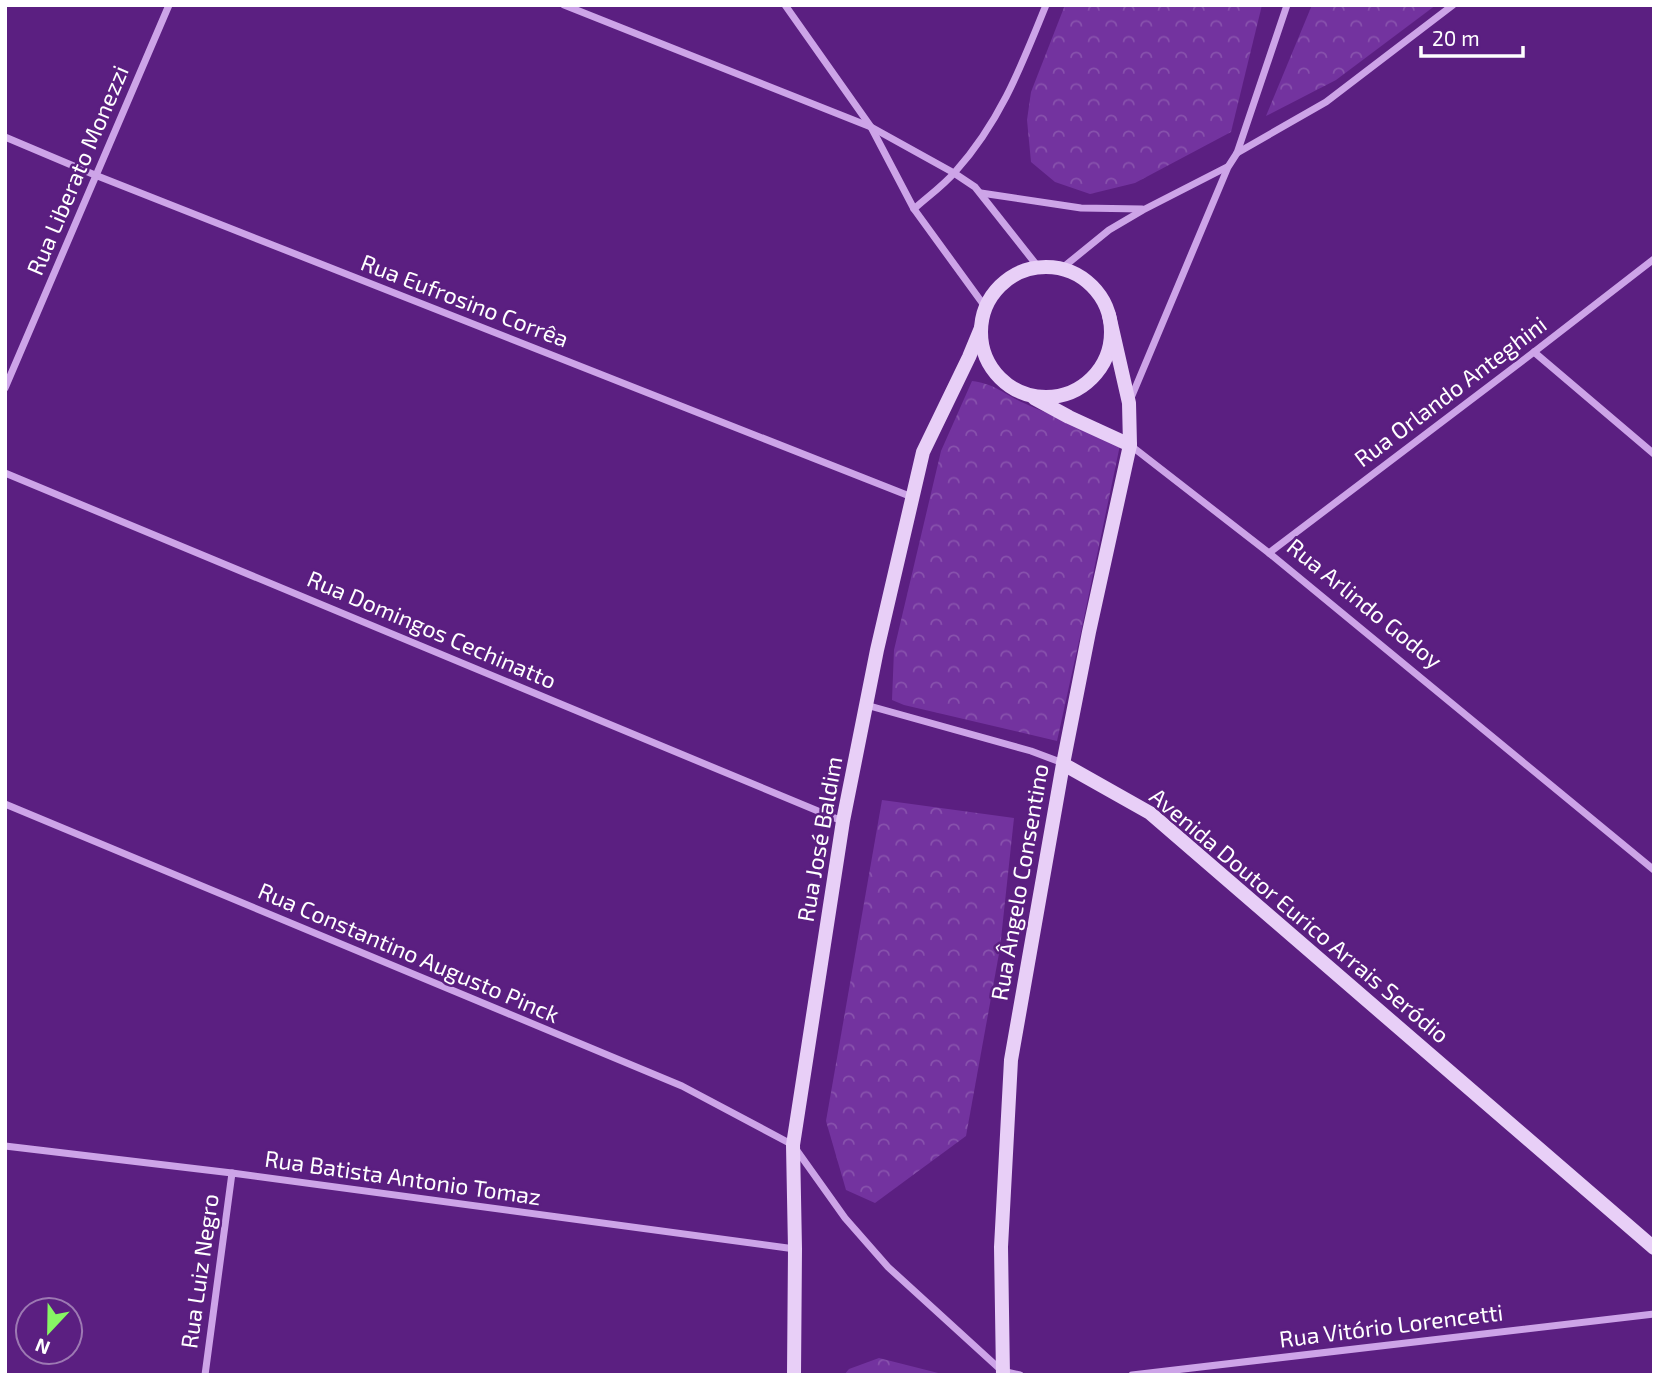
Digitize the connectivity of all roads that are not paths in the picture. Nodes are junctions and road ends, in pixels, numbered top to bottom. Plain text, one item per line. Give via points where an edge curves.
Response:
1 (169, 5) edge
2 (564, 5) edge
3 (785, 5) edge
4 (1046, 5) edge
5 (1287, 5) edge
6 (1453, 5) edge
7 (872, 127) junction
8 (5, 137) edge
9 (1237, 153) junction
10 (1228, 167) junction
11 (954, 173) junction
12 (95, 176) junction
13 (981, 193) junction
14 (914, 209) junction
15 (1143, 209) junction
16 (1654, 258) edge
17 (1039, 268) junction
18 (1061, 269) junction
19 (986, 308) junction
20 (1109, 315) junction
21 (981, 328) junction
22 (1534, 352) junction
23 (5, 388) edge
24 (1030, 396) junction
25 (1129, 403) junction
26 (1129, 445) junction
27 (1654, 454) edge
28 (5, 473) edge
29 (912, 497) junction
30 (1269, 553) junction
31 (866, 704) junction
32 (1063, 764) junction
33 (5, 804) edge
34 (843, 821) junction
35 (1654, 870) edge
36 (793, 1145) junction
37 (5, 1146) edge
38 (232, 1173) junction
39 (1654, 1248) edge
40 (795, 1249) junction
41 (1654, 1314) edge
42 (1002, 1373) edge
43 (205, 1375) edge
44 (794, 1375) edge
45 (1020, 1375) edge
46 (1132, 1375) edge

1 - 12 street, Rua Liberato Monezzi
2 - 7 street
3 - 7 street
4 - 11 street via 993,123
5 - 9 street
6 - 9 street via 1326,102
7 - 11 street
7 - 14 street
8 - 12 street, Rua Eufrosino Corrêa
9 - 10 street, Rua Ângelo Consentino
10 - 15 street
10 - 25 street, Rua Ângelo Consentino
11 - 13 street
11 - 14 street
12 - 23 street, Rua Liberato Monezzi
12 - 29 street, Rua Eufrosino Corrêa
13 - 15 street via 1081,208
13 - 17 street
14 - 19 street
15 - 18 street
16 - 22 street, Rua Orlando Anteghini
17 - 18 street
17 - 19 street via 1007,281
18 - 20 street via 1091,286
19 - 21 street
20 - 24 street via 1106,359 1093,378 1074,391 1053,397
20 - 25 street, Rua Ângelo Consentino
21 - 24 street via 984,350 994,370 1009,386
21 - 29 street, Rua José Baldim via 923,452
22 - 27 street
22 - 30 street, Rua Orlando Anteghini
24 - 26 street, Rua Arlindo Godoy
25 - 26 street, Rua Ângelo Consentino
26 - 30 street, Rua Arlindo Godoy
26 - 32 street, Rua Ângelo Consentino
28 - 34 street, Rua Domingos Cechinatto
29 - 31 street, Rua José Baldim
30 - 35 street, Rua Arlindo Godoy
31 - 32 street, Avenida Doutor Eurico Arrais Seródio
31 - 34 street, Rua José Baldim
32 - 39 street, Avenida Doutor Eurico Arrais Seródio via 1150,813
32 - 42 street, Rua Ângelo Consentino via 1011,1060 1001,1247
33 - 36 street, Rua Constantino Augusto Pinck via 682,1086
34 - 36 street, Rua José Baldim
36 - 40 street, Rua José Baldim
36 - 42 street via 845,1218 888,1267
37 - 38 street, Rua Batista Antonio Tomaz
38 - 40 street, Rua Batista Antonio Tomaz
38 - 43 street, Rua Luiz Negro
40 - 44 street, Rua José Baldim
41 - 46 street, Rua Vitório Lorencetti
42 - 45 street

